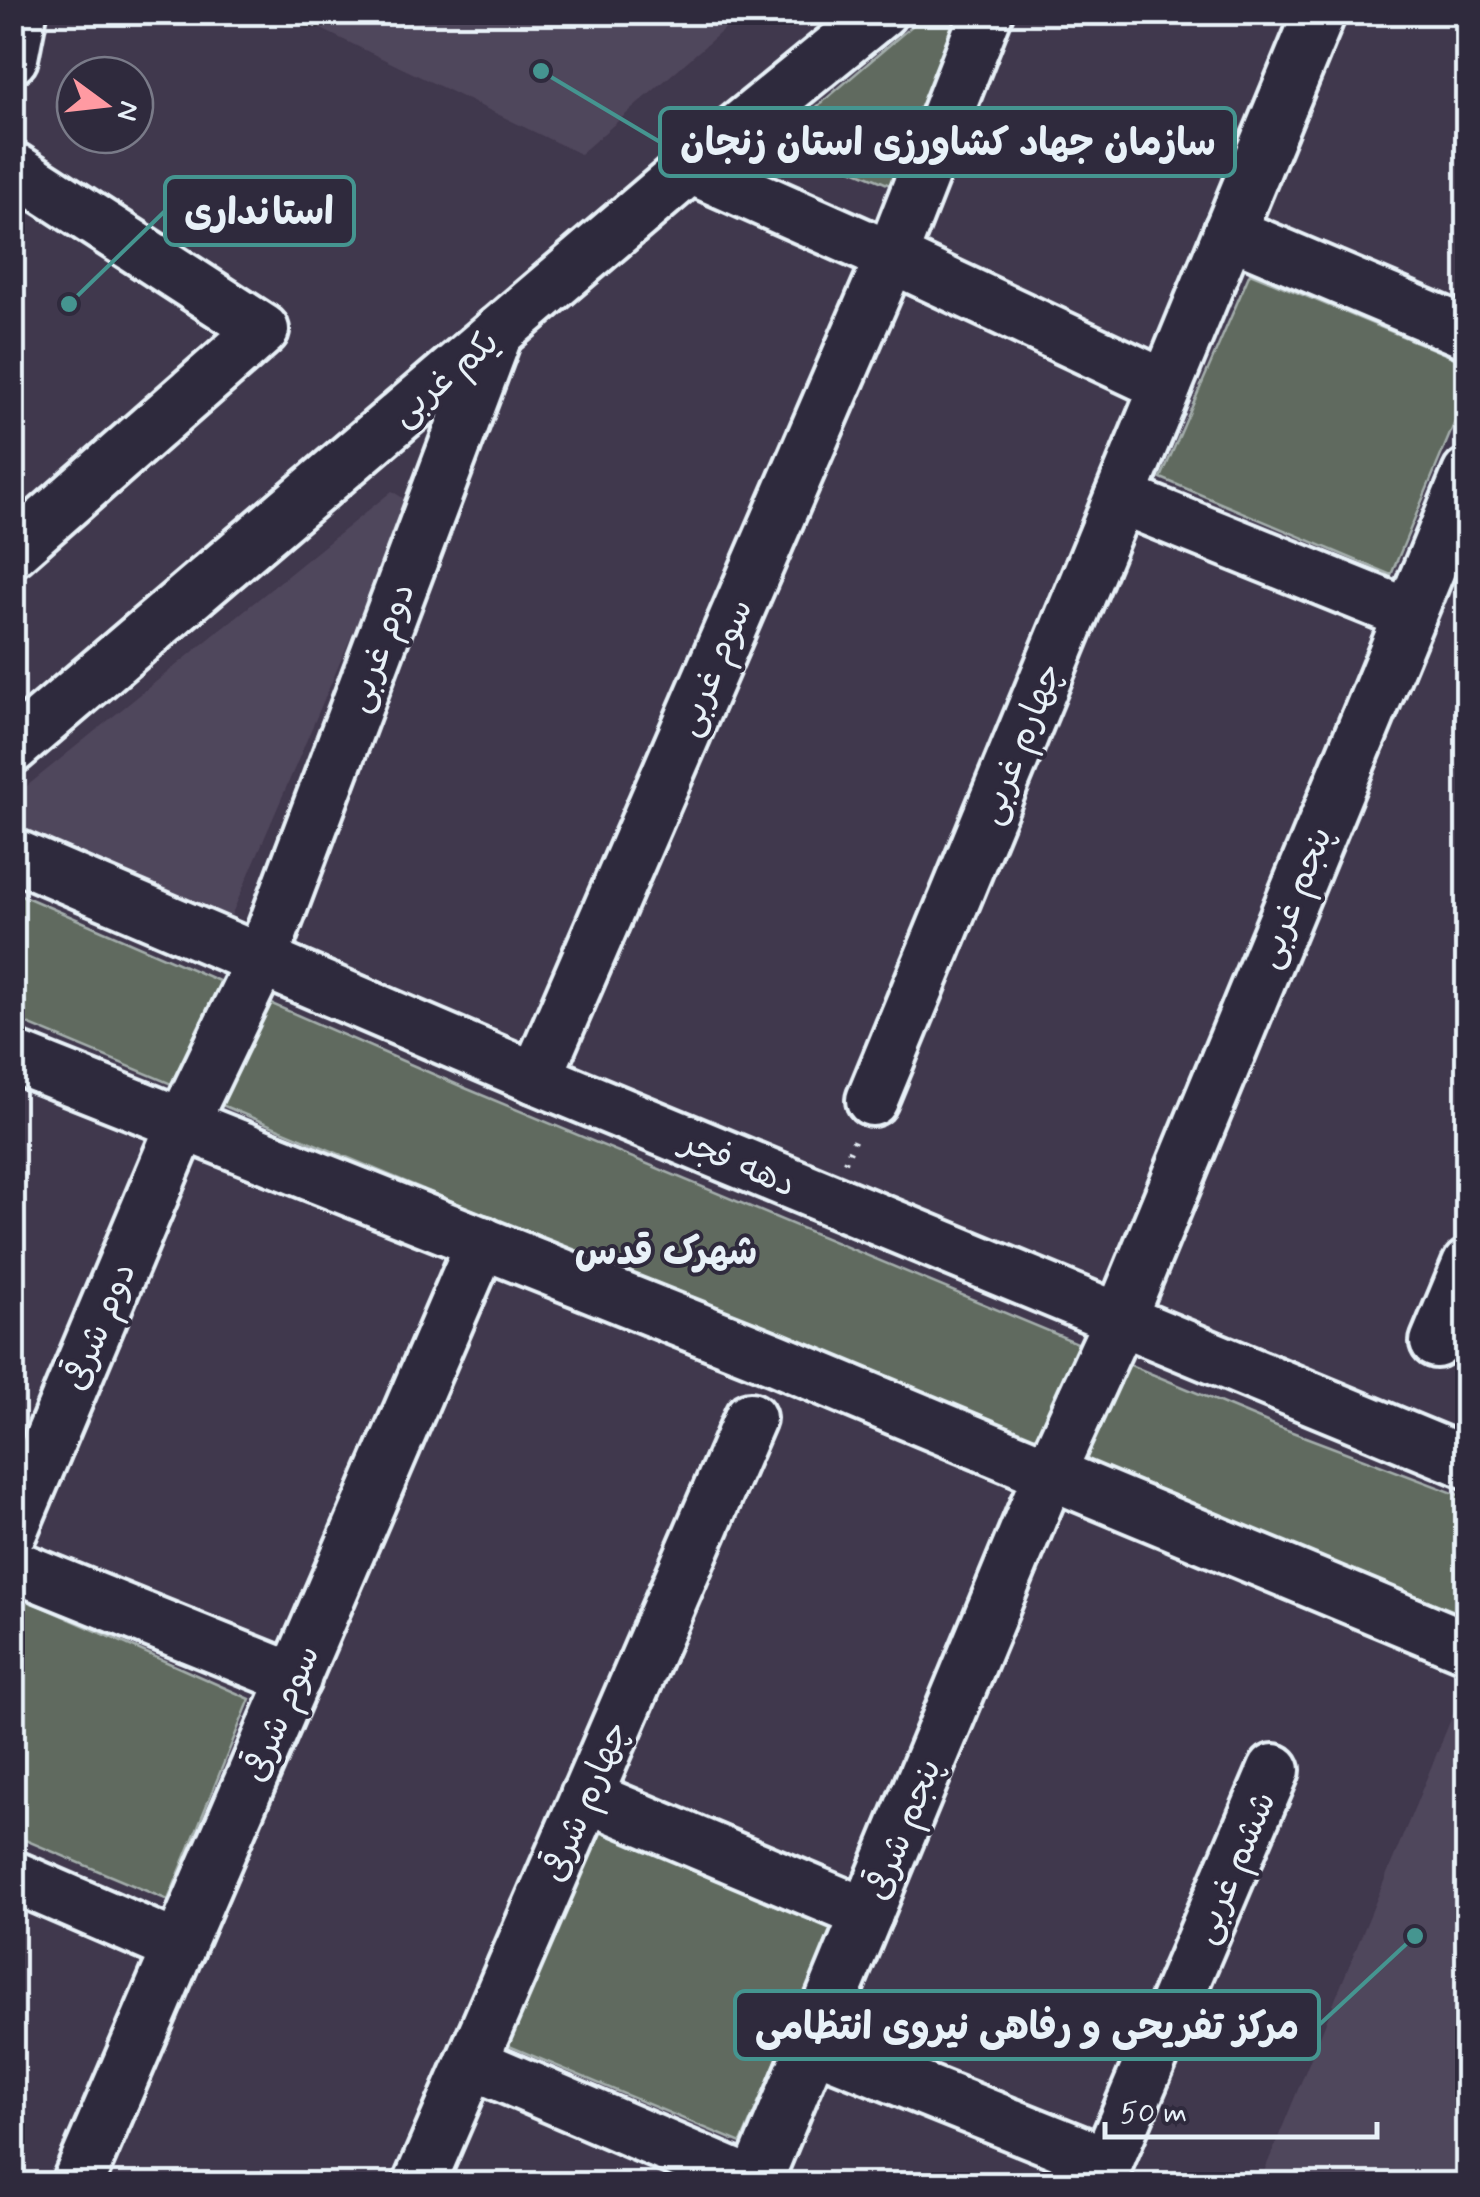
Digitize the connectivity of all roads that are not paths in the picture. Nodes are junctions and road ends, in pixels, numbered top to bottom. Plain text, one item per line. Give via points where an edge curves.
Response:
1 (21, 12) edge
2 (881, 12) edge
3 (987, 12) edge
4 (1320, 12) edge
5 (12, 58) edge
6 (12, 167) edge
7 (690, 168) junction
8 (1229, 232) junction
9 (891, 257) junction
10 (497, 333) junction
11 (1468, 333) edge
12 (1166, 386) junction
13 (1468, 474) edge
14 (1120, 498) junction
15 (12, 551) edge
16 (1453, 551) edge
17 (1410, 615) junction
18 (12, 748) edge
19 (12, 854) edge
20 (262, 961) junction
21 (12, 1056) edge
22 (536, 1078) junction
23 (872, 1100) dead end
24 (183, 1123) junction
25 (482, 1242) junction
26 (1468, 1265) edge
27 (1118, 1321) junction
28 (1436, 1342) dead end
29 (750, 1418) dead end
30 (1468, 1463) edge
31 (1049, 1474) junction
32 (12, 1530) edge
33 (12, 1565) edge
34 (1468, 1647) edge
35 (295, 1679) junction
36 (1274, 1770) dead end
37 (586, 1796) junction
38 (12, 1876) edge
39 (867, 1914) junction
40 (178, 1948) junction
41 (813, 2045) junction
42 (472, 2063) junction
43 (1103, 2174) edge
44 (77, 2184) edge
45 (419, 2184) edge
46 (755, 2184) edge

1 - 5 street
2 - 7 street, یکم غربی
3 - 9 street, سوم غربی
4 - 8 street, چهارم غربی
6 - 15 street via 263,330
7 - 9 street
7 - 10 street, یکم غربی
8 - 11 street
8 - 12 street, چهارم غربی
9 - 12 street
9 - 22 street, سوم غربی
10 - 18 street, یکم غربی
10 - 20 street, دوم غربی
12 - 14 street, چهارم غربی
13 - 16 street, پنجم غربی
14 - 17 street
14 - 23 street, چهارم غربی
16 - 17 street, پنجم غربی
17 - 27 street, پنجم غربی
19 - 20 street, دهه فجر
20 - 22 street, دهه فجر
20 - 24 street, دوم غربی
21 - 24 street
22 - 27 street, دهه فجر
24 - 25 street
24 - 32 street, دوم شرقی
25 - 31 street
25 - 35 street, سوم شرقی
26 - 28 street
27 - 30 street, دهه فجر
27 - 31 street, پنجم غربی
29 - 37 street, چهارم شرقی
31 - 34 street
31 - 39 street, پنجم شرقی
33 - 35 street
35 - 40 street, سوم شرقی
36 - 43 street, ششم غربی
37 - 39 street
37 - 42 street, چهارم شرقی
38 - 40 street
39 - 41 street, پنجم شرقی
40 - 44 street, سوم شرقی
41 - 43 street
41 - 46 street, پنجم شرقی
42 - 45 street, چهارم شرقی
42 - 46 street

